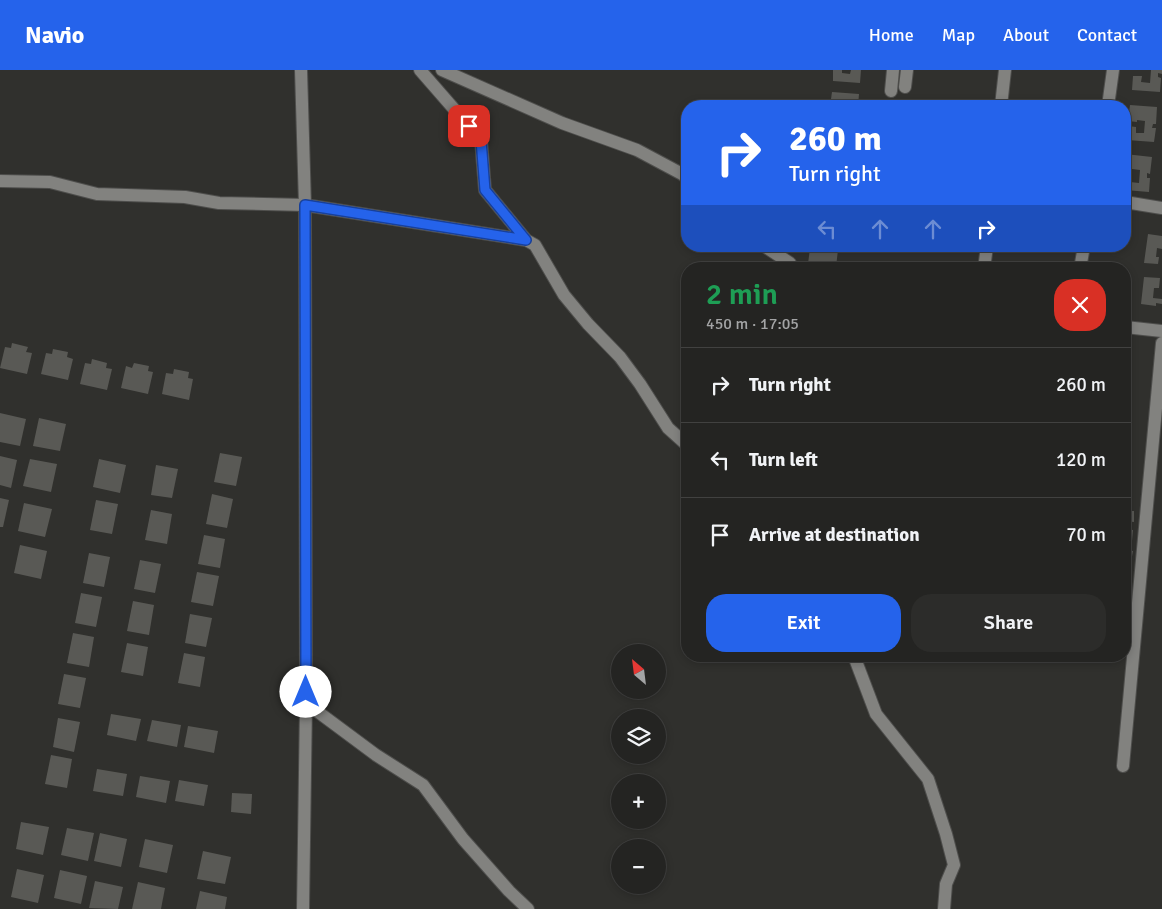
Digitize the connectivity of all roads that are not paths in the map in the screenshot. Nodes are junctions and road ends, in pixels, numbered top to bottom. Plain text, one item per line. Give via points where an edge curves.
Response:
1 (301, 70) edge
2 (420, 70) edge
3 (442, 70) edge
4 (893, 70) edge
5 (907, 70) edge
6 (1005, 70) edge
7 (1113, 70) edge
8 (905, 88) dead end
9 (891, 91) dead end
10 (1002, 100) edge
11 (1109, 100) edge
12 (681, 173) edge
13 (0, 181) edge
14 (1131, 203) edge
15 (305, 205) junction
16 (1162, 208) edge
17 (526, 240) junction
18 (773, 252) edge
19 (788, 262) edge
20 (1131, 328) edge
21 (1162, 331) edge
22 (1162, 343) edge
23 (681, 440) edge
24 (856, 662) edge
25 (306, 703) junction
26 (1123, 766) dead end
27 (303, 909) edge
28 (528, 909) edge
29 (944, 909) edge

1 - 15 street
2 - 17 street via 481,140 485,190
3 - 12 street via 562,123 637,150
4 - 9 street
5 - 8 street
6 - 10 street
7 - 11 street
13 - 15 street via 50,182 97,194 185,197 219,203
14 - 16 street
15 - 17 street
15 - 25 street
17 - 23 street via 535,245 564,295 620,357 668,428
18 - 19 street
20 - 21 street
22 - 26 street
24 - 29 street via 876,714 928,779 954,865 946,884
25 - 27 street
25 - 28 street via 422,785 463,838

